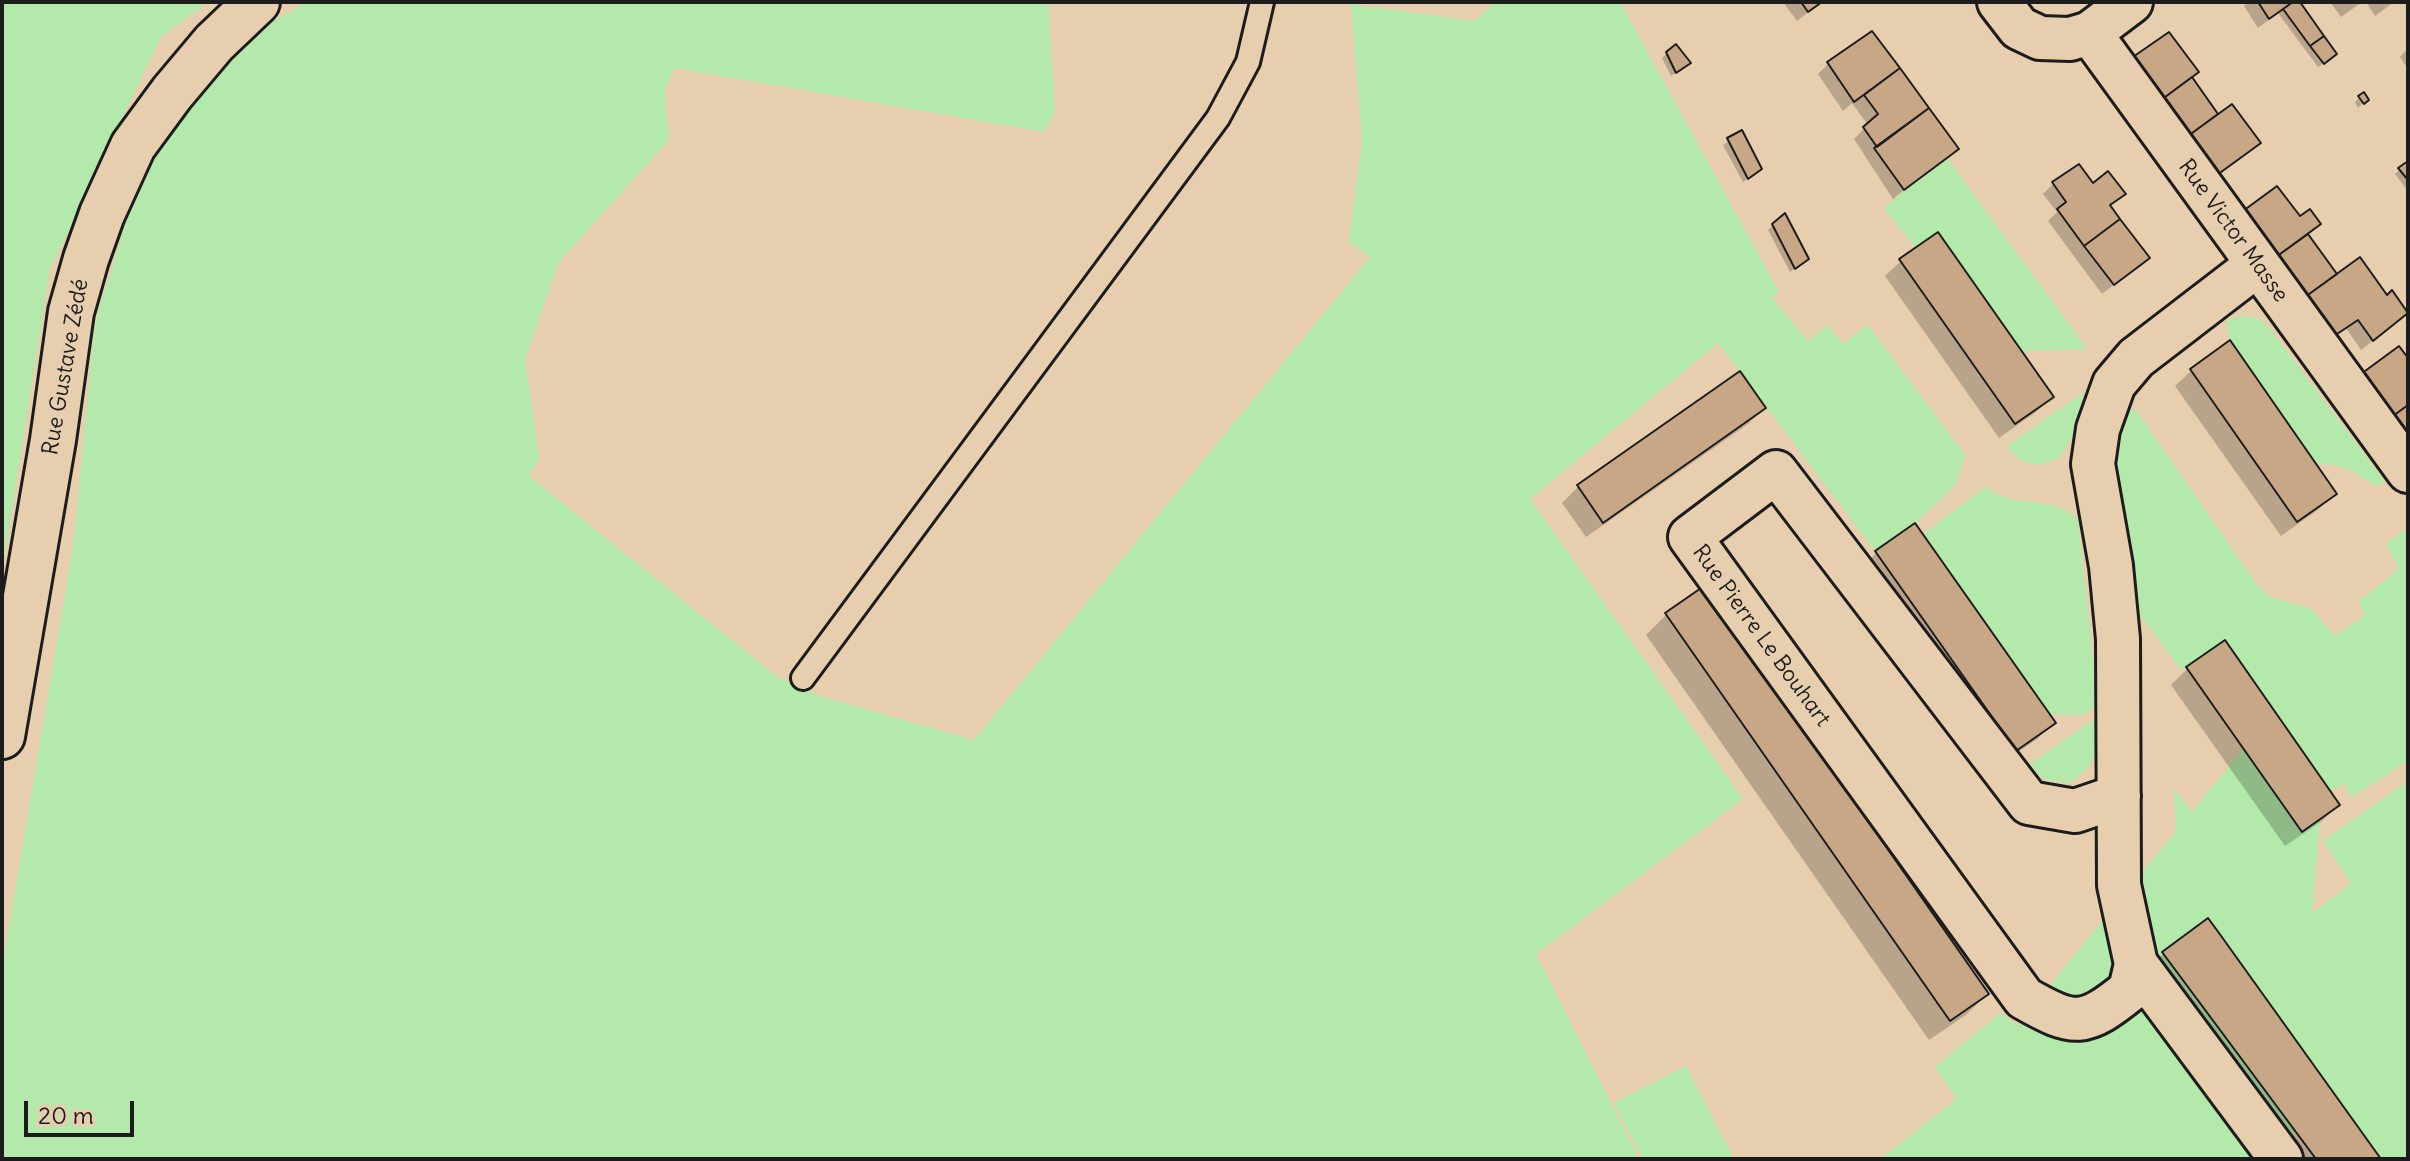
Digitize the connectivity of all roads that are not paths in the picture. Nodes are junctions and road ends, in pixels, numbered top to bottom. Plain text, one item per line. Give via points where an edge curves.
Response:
1 (257, 2) edge
2 (1262, 2) edge
3 (1999, 2) edge
4 (2131, 2) edge
5 (2090, 33) junction
6 (2257, 265) junction
7 (2408, 471) edge
8 (803, 678) dead end
9 (2, 736) edge
10 (2119, 796) junction
11 (2136, 964) junction
12 (2281, 1159) edge

1 - 9 street, Rue Gustave Zédé via 214,43 133,146 91,244 71,312
2 - 8 lane via 1248,62 1218,118
3 - 5 street via 2019,28 2040,38
4 - 5 street
5 - 6 street, Rue Victor Masse
6 - 7 street, Rue Victor Masse
6 - 10 street via 2136,358 2114,384 2098,429 2093,464 2118,639
10 - 11 street via 2119,885
10 - 11 street, Rue Pierre Le Bouhart via 2075,811 2029,803 1776,472 1690,537 2024,998 2058,1017 2091,1019 2130,990
11 - 12 street

